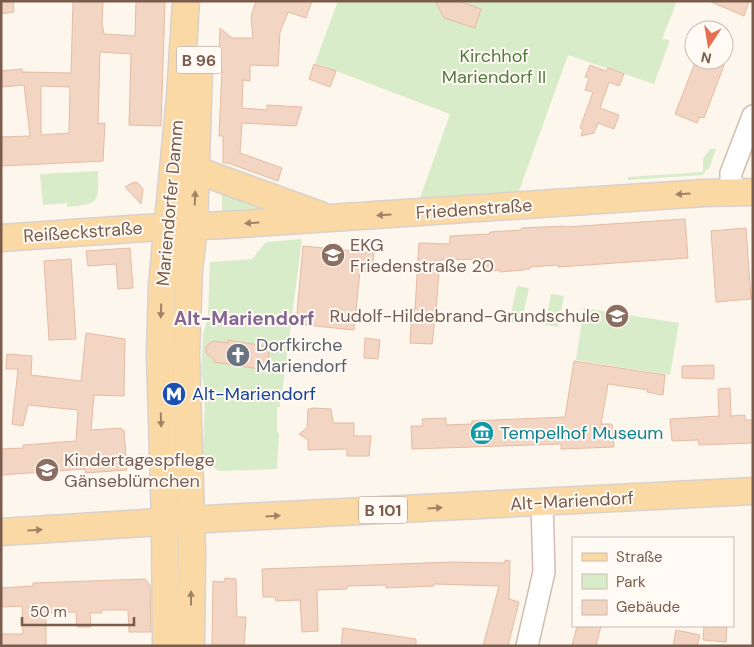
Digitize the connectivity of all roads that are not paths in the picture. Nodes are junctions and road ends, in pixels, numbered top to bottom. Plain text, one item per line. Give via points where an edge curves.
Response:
1 (186, 1) edge
2 (202, 1) edge
3 (753, 116) edge
4 (196, 170) junction
5 (742, 192) edge
6 (330, 218) junction
7 (194, 226) junction
8 (168, 227) junction
9 (1, 238) edge
10 (753, 491) edge
11 (542, 502) junction
12 (191, 520) junction
13 (165, 522) junction
14 (1, 532) edge
15 (166, 646) edge
16 (191, 646) edge
17 (527, 646) edge

1 - 8 main road, Mariendorfer Damm / B 96
2 - 4 main road, Mariendorfer Damm / B 96
3 - 5 street via 731,173
4 - 6 main road
7 -> 4 main road, Mariendorfer Damm / B 96
5 -> 6 main road, Friedenstraße
6 -> 7 main road, Friedenstraße
7 - 8 main road, Reißeckstraße
7 - 12 main road, Mariendorfer Damm / B 96 via 186,355
8 - 9 main road, Reißeckstraße
8 -> 13 main road, Mariendorfer Damm / B 96 via 160,354
10 - 11 main road, Alt-Mariendorf / B 101
12 -> 11 main road, Alt-Mariendorf / B 101
11 - 17 street via 544,572
12 - 13 main road, Alt-Mariendorf
16 -> 12 main road, Mariendorfer Damm / B 96
14 -> 13 main road, Alt-Mariendorf
13 - 15 main road, Mariendorfer Damm / B 96

